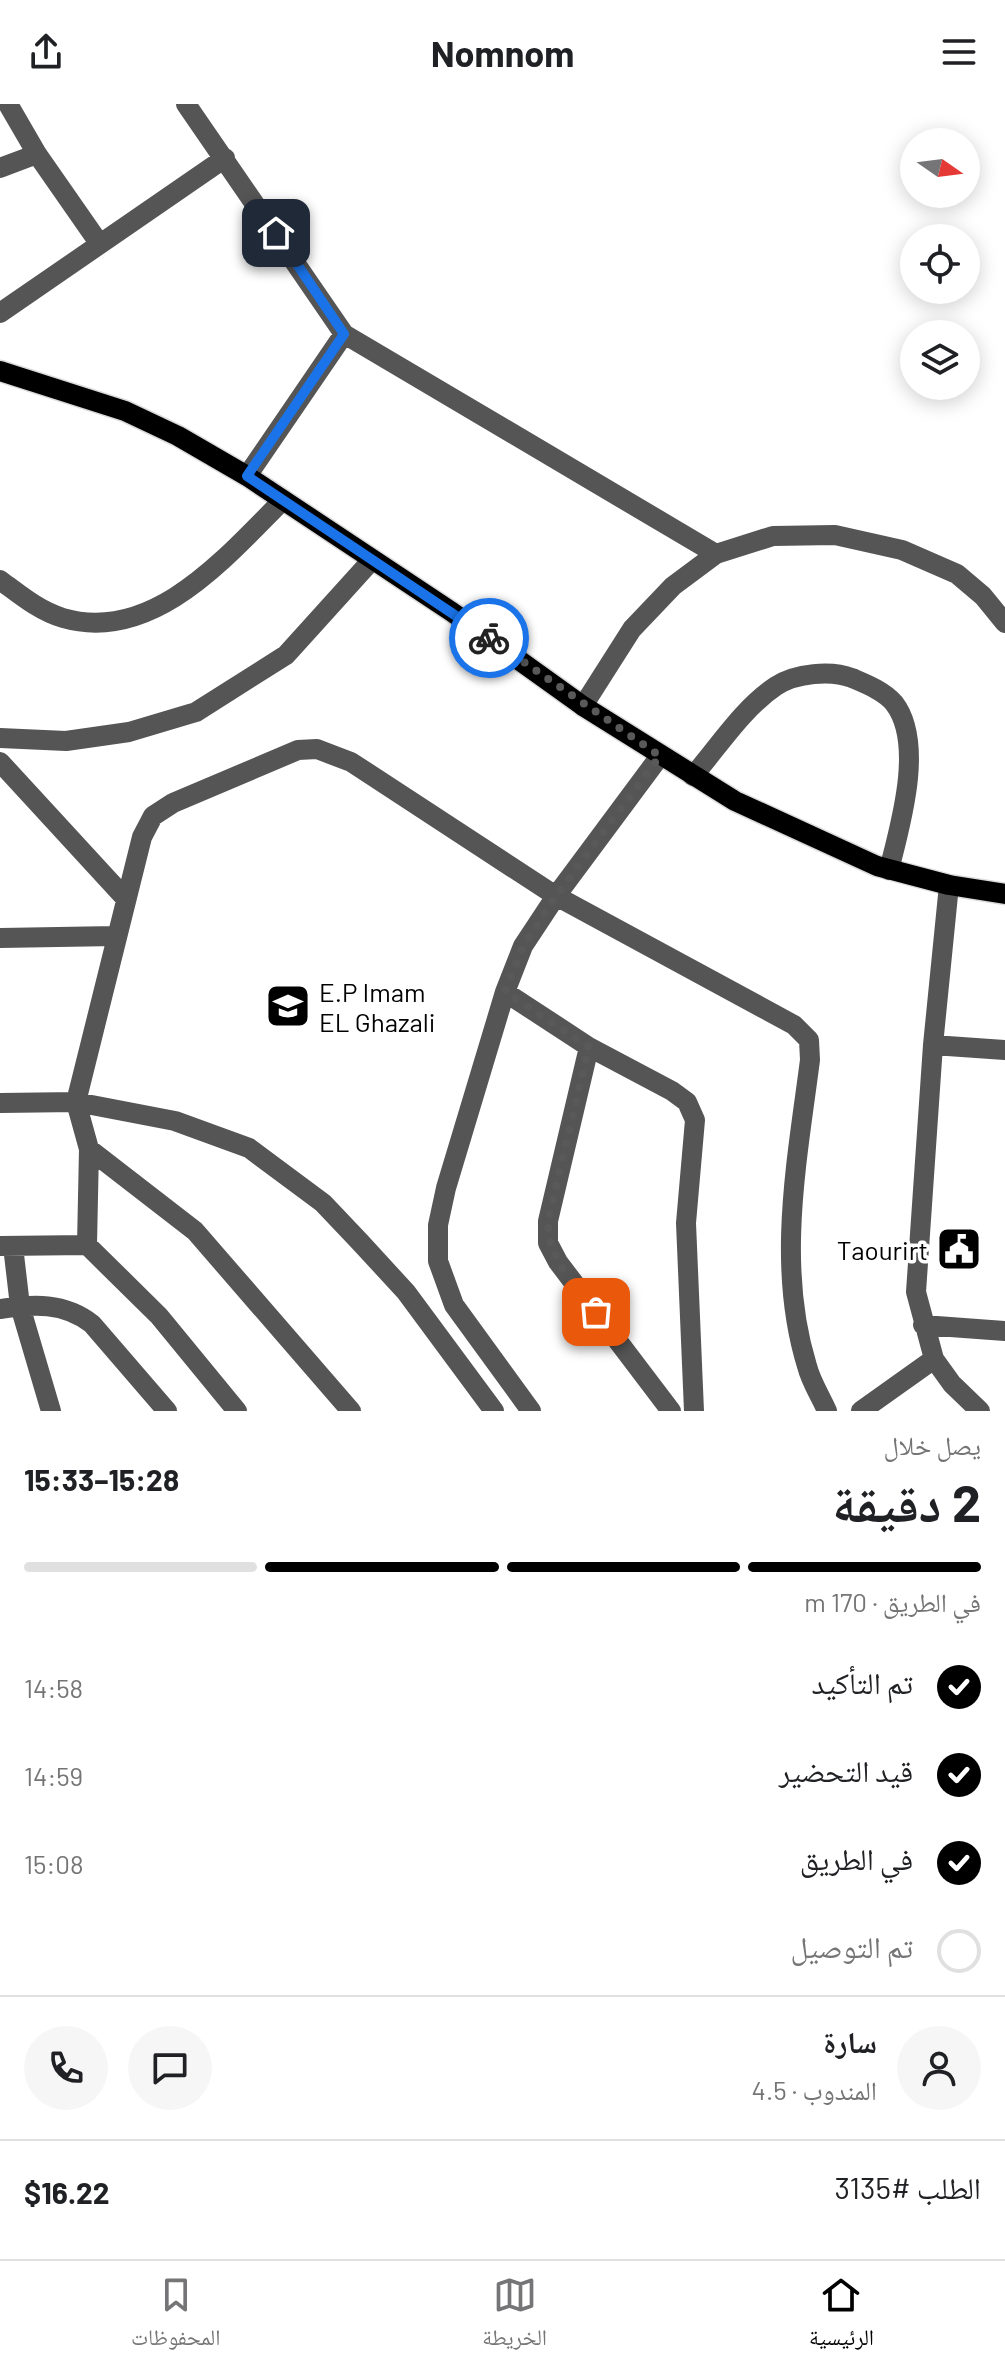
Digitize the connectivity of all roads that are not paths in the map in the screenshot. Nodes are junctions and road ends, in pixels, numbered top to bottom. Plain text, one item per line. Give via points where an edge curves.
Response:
1 (8, 104) edge
2 (186, 104) edge
3 (37, 154) junction
4 (225, 158) junction
5 (0, 168) edge
6 (99, 243) junction
7 (0, 313) edge
8 (344, 334) junction
9 (0, 371) edge
10 (247, 476) junction
11 (283, 500) junction
12 (716, 554) junction
13 (371, 561) junction
14 (0, 580) edge
15 (1005, 623) edge
16 (583, 706) junction
17 (0, 738) edge
18 (660, 756) junction
19 (0, 762) edge
20 (693, 776) junction
21 (0, 791) edge
22 (27, 792) junction
23 (889, 870) junction
24 (949, 885) junction
25 (1005, 894) edge
26 (556, 896) junction
27 (126, 899) junction
28 (116, 936) junction
29 (0, 938) edge
30 (505, 992) junction
31 (933, 1045) junction
32 (589, 1047) junction
33 (1005, 1050) edge
34 (76, 1102) junction
35 (0, 1103) edge
36 (89, 1149) junction
37 (87, 1245) junction
38 (7, 1246) edge
39 (10, 1308) edge
40 (923, 1325) junction
41 (1005, 1331) edge
42 (934, 1359) junction
43 (51, 1411) edge
44 (167, 1411) edge
45 (237, 1411) edge
46 (351, 1411) edge
47 (494, 1411) edge
48 (531, 1411) edge
49 (671, 1411) edge
50 (694, 1411) edge
51 (827, 1411) edge
52 (861, 1411) edge
53 (980, 1411) edge

1 - 3 street
2 - 4 street
3 - 5 street
3 - 6 street
4 - 6 street
4 - 8 street
6 - 7 street
8 - 10 street
8 - 12 street
9 - 10 main road via 125,411
10 - 11 main road
11 - 13 main road
11 - 14 street via 195,583 167,602 114,622 60,617
12 - 15 street via 773,536 835,535 902,550 957,574
12 - 16 street via 673,586 632,629
13 - 16 main road
13 - 17 street via 286,655 196,712 129,732 66,741
16 - 18 main road
18 - 20 main road
18 - 26 street
19 - 22 street
20 - 23 main road
20 - 23 street via 753,705 778,684 807,675 841,674 872,686 894,703 905,728 908,760 906,803
21 - 22 street
22 - 27 street
23 - 24 main road
24 - 25 main road
24 - 31 street
26 - 27 street via 351,762 317,749 298,750 153,816
26 - 30 street via 523,946
26 - 51 street via 794,1025 809,1040 791,1261 795,1317 807,1368
27 - 28 street
28 - 29 street
28 - 34 street
30 - 32 street
30 - 48 street via 446,1188 438,1261 454,1305
31 - 33 street
31 - 40 street via 916,1292
32 - 49 street via 548,1221 548,1243
32 - 50 street via 672,1091 687,1102 695,1120 686,1223
34 - 35 street
34 - 36 street
34 - 47 street via 175,1121 249,1148 323,1203 360,1242 406,1292
36 - 37 street
36 - 46 street via 195,1231
37 - 38 street
37 - 45 street via 132,1286
38 - 39 street
39 - 43 street
39 - 44 street via 59,1306 79,1314
40 - 41 street
40 - 42 street
42 - 52 street
42 - 53 street

